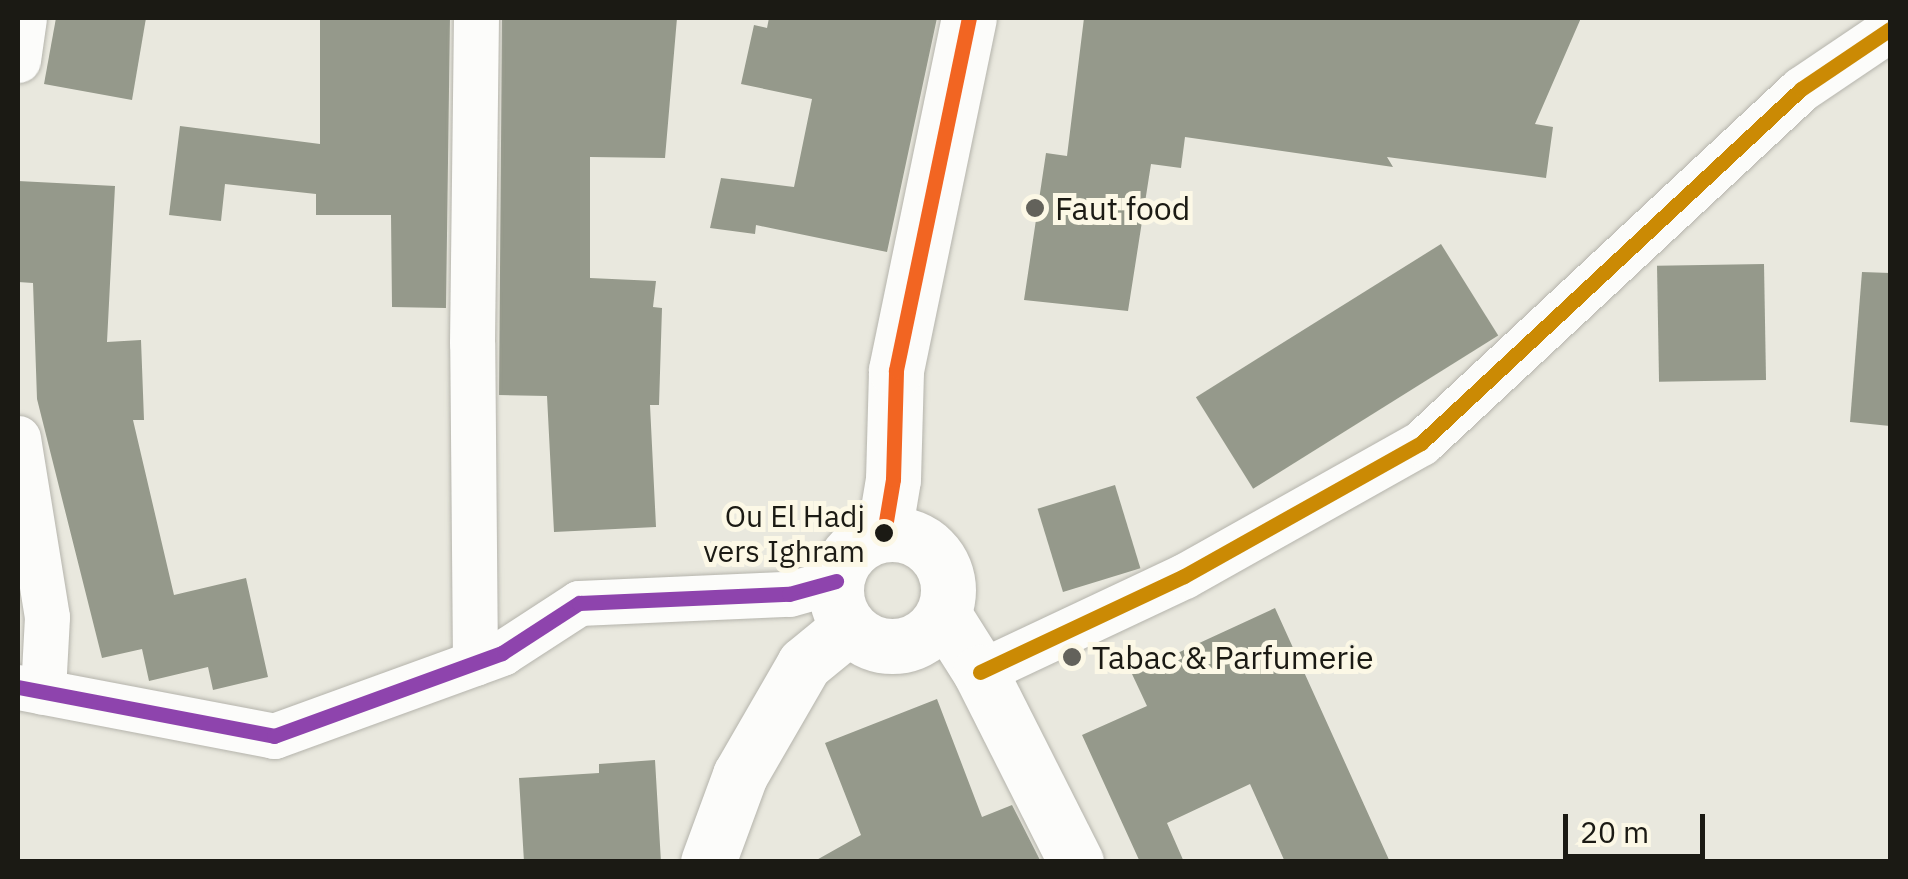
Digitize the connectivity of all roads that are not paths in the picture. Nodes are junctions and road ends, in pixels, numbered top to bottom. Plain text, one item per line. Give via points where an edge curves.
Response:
1 (24, 18) edge
2 (476, 18) edge
3 (969, 18) edge
4 (1890, 29) edge
5 (18, 60) edge
6 (18, 438) edge
7 (884, 533) junction
8 (843, 604) junction
9 (944, 614) junction
10 (475, 663) junction
11 (980, 672) junction
12 (30, 689) edge
13 (708, 862) edge
14 (1076, 862) edge

1 - 5 street
2 - 10 street
3 - 7 street via 896,370 893,479
4 - 11 street via 1802,89 1421,442 1184,576
6 - 12 street via 47,616
7 - 8 street via 853,549
7 - 9 street via 904,534 932,549 949,586
8 - 9 street via 872,643 905,646 932,631
8 - 10 street via 789,594 579,603
8 - 13 street via 740,775
9 - 11 street
10 - 12 street via 274,736
11 - 14 street

